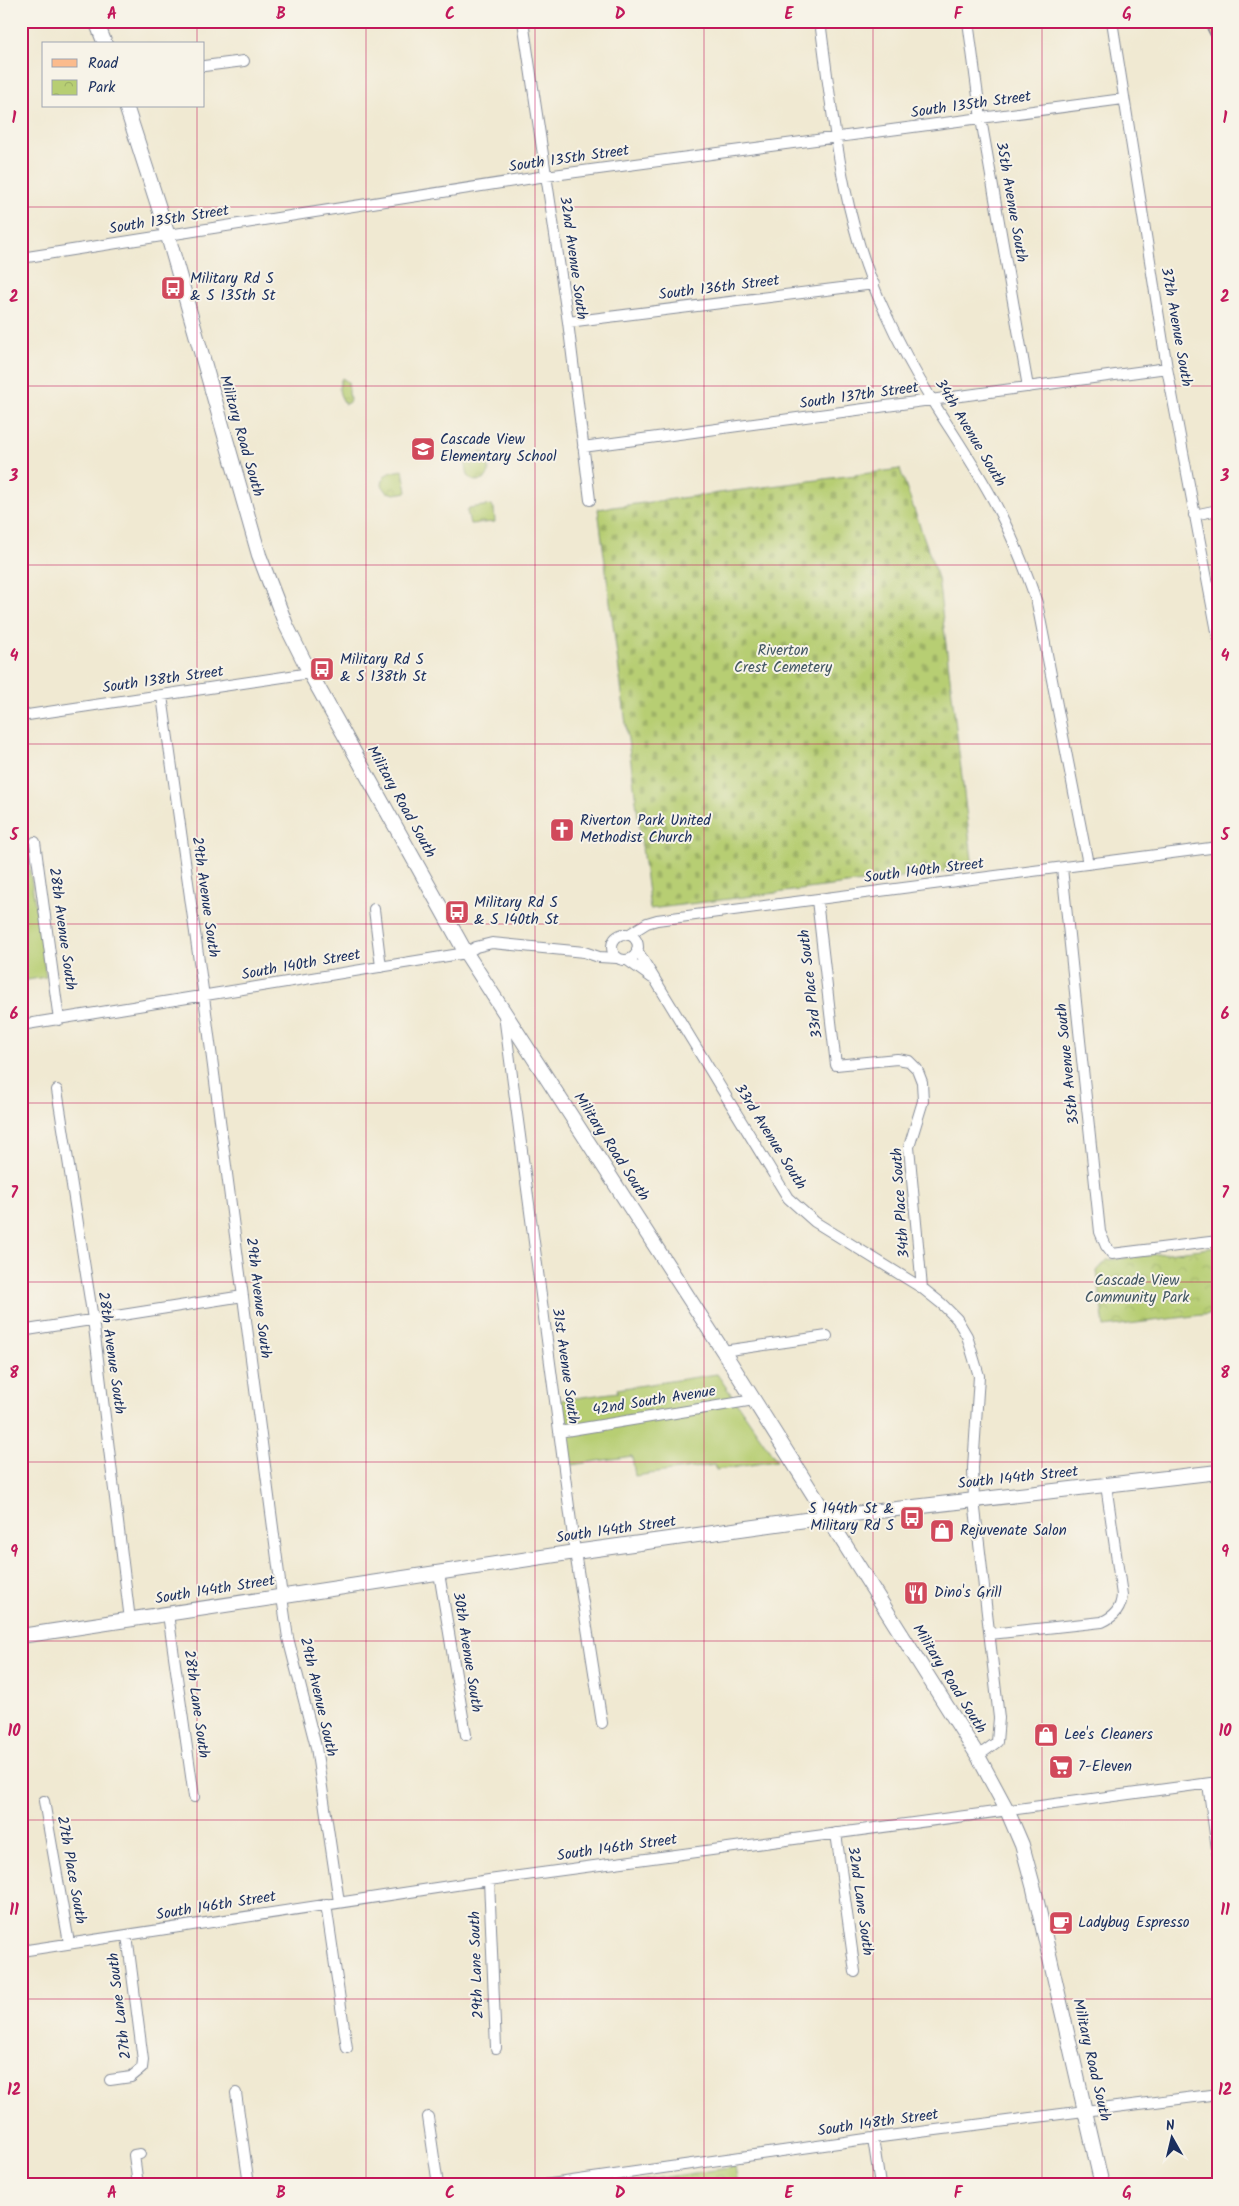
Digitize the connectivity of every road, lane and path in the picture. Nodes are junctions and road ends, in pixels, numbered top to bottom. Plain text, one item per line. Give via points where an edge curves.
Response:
1 (96, 21) edge
2 (523, 21) edge
3 (820, 21) edge
4 (968, 21) edge
5 (1112, 21) edge
6 (1213, 21) edge
7 (1218, 31) edge
8 (103, 42) edge
9 (244, 61) dead end
10 (205, 66) edge
11 (1123, 99) junction
12 (127, 108) edge
13 (981, 119) junction
14 (836, 138) junction
15 (546, 176) junction
16 (168, 236) junction
17 (21, 258) edge
18 (874, 284) junction
19 (568, 322) junction
20 (1167, 368) junction
21 (1028, 387) junction
22 (932, 401) junction
23 (584, 447) junction
24 (590, 500) dead end
25 (1218, 510) edge
26 (1194, 515) junction
27 (1218, 637) edge
28 (310, 673) junction
29 (162, 696) junction
30 (21, 716) edge
31 (35, 842) dead end
32 (1218, 847) edge
33 (1088, 864) junction
34 (1062, 868) junction
35 (817, 900) junction
36 (374, 909) dead end
37 (634, 939) junction
38 (612, 946) junction
39 (584, 952) junction
40 (466, 953) junction
41 (622, 959) junction
42 (381, 967) junction
43 (657, 981) junction
44 (204, 997) junction
45 (504, 1012) junction
46 (59, 1020) junction
47 (21, 1025) edge
48 (909, 1061) joint
49 (57, 1090) dead end
50 (1218, 1241) edge
51 (922, 1288) junction
52 (243, 1296) junction
53 (92, 1319) junction
54 (21, 1331) edge
55 (827, 1336) dead end
56 (723, 1351) junction
57 (754, 1400) junction
58 (559, 1432) junction
59 (1218, 1472) edge
60 (1106, 1485) junction
61 (974, 1500) junction
62 (827, 1518) junction
63 (575, 1552) junction
64 (439, 1573) junction
65 (282, 1597) junction
66 (168, 1614) junction
67 (130, 1620) junction
68 (990, 1634) junction
69 (21, 1636) edge
70 (602, 1723) dead end
71 (466, 1735) dead end
72 (978, 1756) junction
73 (1213, 1783) edge
74 (194, 1797) dead end
75 (44, 1801) dead end
76 (1007, 1810) junction
77 (836, 1833) junction
78 (1218, 1856) edge
79 (489, 1880) junction
80 (339, 1902) junction
81 (326, 1904) junction
82 (127, 1935) junction
83 (69, 1943) junction
84 (21, 1951) edge
85 (855, 1972) dead end
86 (347, 2048) dead end
87 (496, 2048) dead end
88 (110, 2080) dead end
89 (236, 2093) dead end
90 (1218, 2094) edge
91 (1086, 2110) junction
92 (428, 2118) dead end
93 (873, 2138) junction
94 (140, 2154) dead end
95 (138, 2185) edge
96 (249, 2185) edge
97 (438, 2185) edge
98 (544, 2185) edge
99 (880, 2185) edge
100 (1102, 2185) edge

1 - 8 street
2 - 15 street, 32nd Avenue South
3 - 14 street, 34th Avenue South
4 - 13 street, 35th Avenue South
5 - 11 street, 37th Avenue South
6 - 7 main road
9 - 10 street
11 - 13 street, South 135th Street
11 - 20 street, 37th Avenue South
12 - 16 street, Military Road South
13 - 14 street, South 135th Street
13 - 21 street, 35th Avenue South
14 - 15 street, South 135th Street
14 - 18 street, 34th Avenue South via 852,216
15 - 16 street, South 135th Street
15 - 19 street, 32nd Avenue South
16 - 17 street, South 135th Street
16 - 28 street, Military Road South via 259,555 286,625
18 - 19 street, South 136th Street
18 - 22 street, 34th Avenue South via 888,318
19 - 23 street, 32nd Avenue South
20 - 21 street, South 137th Street
20 - 26 street, 37th Avenue South
21 - 22 street, South 137th Street
22 - 23 street, South 137th Street
22 - 33 street, 34th Avenue South via 1001,514 1032,587
23 - 24 street, 32nd Avenue South
25 - 26 street
26 - 27 street, 37th Avenue South
28 - 29 street, South 138th Street
28 - 40 street, Military Road South
29 - 30 street, South 138th Street
29 - 44 street, 29th Avenue South
31 - 46 street, 28th Avenue South
32 - 33 street, South 140th Street
33 - 34 street, South 140th Street
34 - 35 street, South 140th Street
34 - 50 street, 35th Avenue South via 1100,1232 1112,1254
35 - 37 street, South 140th Street via 657,920 647,923
35 - 48 street, 33rd Place South via 836,1065 897,1059
36 - 42 street
37 - 38 street via 616,937
37 - 41 street via 634,957
37 - 43 street, 33rd Avenue South
38 - 39 street, South 140th Street
38 - 41 street via 613,953
39 - 40 street, South 140th Street via 492,943
39 - 41 street, South 140th Street
40 - 42 street, South 140th Street
40 - 45 street, Military Road South
41 - 43 street, 33rd Avenue South
42 - 44 street, South 140th Street
43 - 51 street, 33rd Avenue South via 788,1198 815,1222
44 - 46 street, South 140th Street
44 - 52 street, 29th Avenue South
45 - 56 street, Military Road South
45 - 58 street, 31st Avenue South
46 - 47 street, South 140th Street
48 - 51 street, 34th Place South via 917,1068 922,1082 923,1101 909,1147
49 - 53 street, 28th Avenue South
51 - 61 street via 957,1320 974,1355 979,1390 972,1468
52 - 53 street
52 - 65 street, 29th Avenue South
53 - 54 street
53 - 67 street, 28th Avenue South
55 - 56 street
56 - 57 street, Military Road South
57 - 58 street, 42nd South Avenue
57 - 62 street, Military Road South
58 - 63 street, 31st Avenue South
59 - 60 street, South 144th Street
60 - 61 street, South 144th Street
60 - 68 street via 1122,1594 1116,1613 1102,1622
61 - 62 street, South 144th Street
61 - 68 street
62 - 63 street, South 144th Street
62 - 72 street, Military Road South
63 - 64 street, South 144th Street
63 - 70 street, 31st Avenue South
64 - 65 street, South 144th Street
64 - 71 street, 30th Avenue South
65 - 66 street, South 144th Street
65 - 80 street, 29th Avenue South via 288,1638 316,1747
66 - 67 street, South 144th Street
66 - 74 street, 28th Lane South
67 - 69 street, South 144th Street
68 - 72 street via 999,1734 997,1742
72 - 76 street, Military Road South
73 - 76 street, South 146th Street
73 - 78 street
75 - 83 street, 27th Place South
76 - 77 street, South 146th Street
76 - 91 street, Military Road South via 1022,1845 1034,1889
77 - 79 street, South 146th Street
77 - 85 street, 32nd Lane South
79 - 80 street, South 146th Street
79 - 87 street, 29th Lane South
80 - 81 street, South 146th Street
81 - 82 street, South 146th Street
81 - 86 street
82 - 83 street, South 146th Street
82 - 88 street, 27th Lane South via 142,2068 131,2077
83 - 84 street, South 146th Street
89 - 96 street
90 - 91 street, South 148th Street
91 - 93 street, South 148th Street
91 - 100 street, Military Road South
92 - 97 street
93 - 98 street, South 148th Street
93 - 99 street
94 - 95 street via 134,2155

